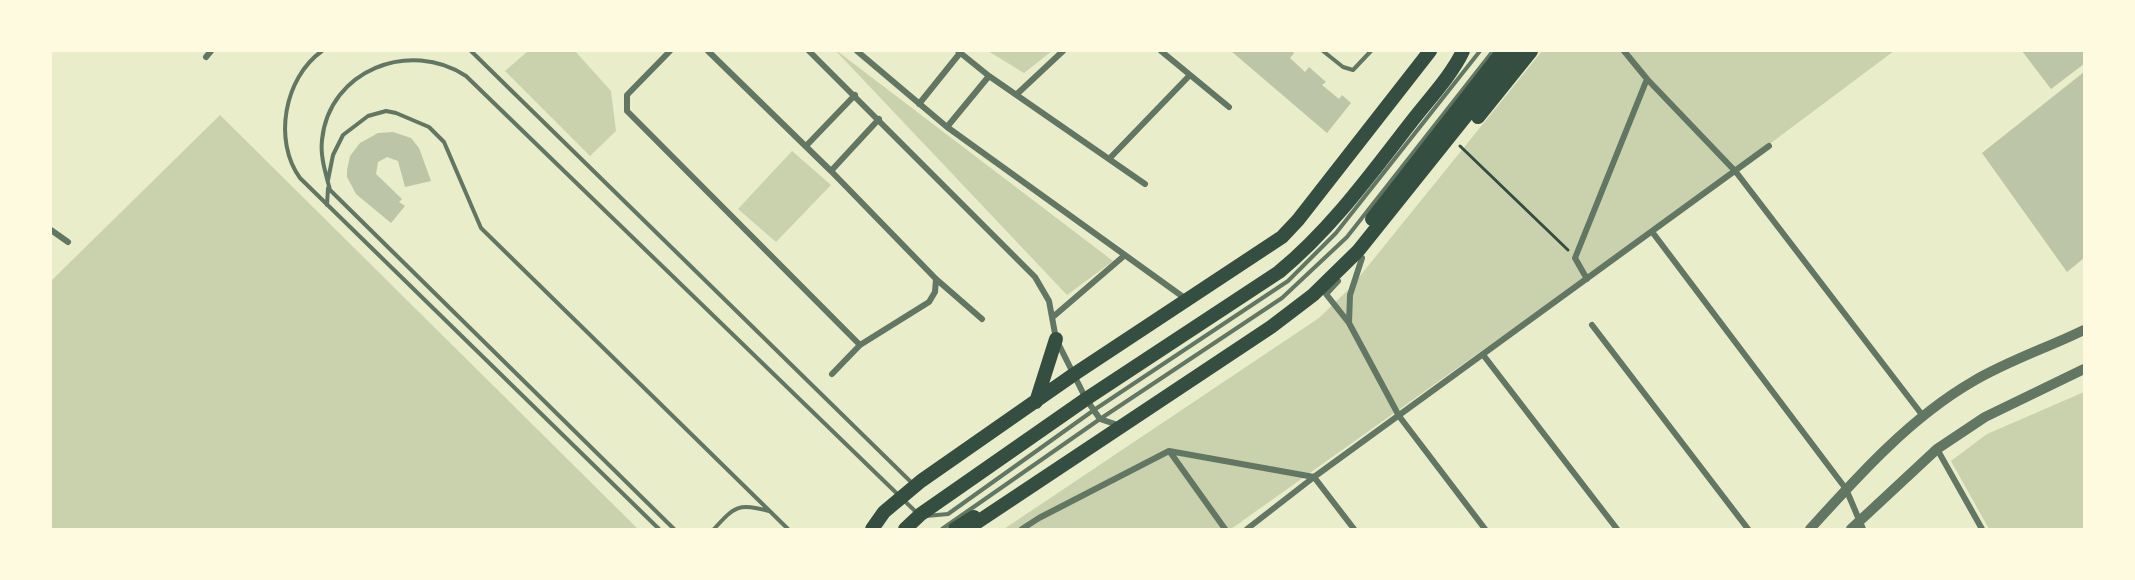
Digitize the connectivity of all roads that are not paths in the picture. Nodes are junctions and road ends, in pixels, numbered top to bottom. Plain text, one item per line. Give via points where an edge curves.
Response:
1 (211, 51) edge
2 (322, 51) edge
3 (471, 51) edge
4 (670, 51) edge
5 (708, 51) edge
6 (809, 51) edge
7 (857, 51) edge
8 (1063, 51) edge
9 (1161, 51) edge
10 (1323, 51) edge
11 (1371, 51) edge
12 (1430, 51) edge
13 (1463, 51) edge
14 (1480, 51) edge
15 (1493, 51) edge
16 (1503, 51) edge
17 (1518, 51) edge
18 (1531, 51) edge
19 (1624, 51) edge
20 (959, 52) edge
21 (206, 57) dead end
22 (1190, 75) junction
23 (989, 76) junction
24 (1647, 79) junction
25 (1017, 94) junction
26 (855, 95) junction
27 (919, 104) junction
28 (1229, 107) dead end
29 (879, 119) junction
30 (948, 127) junction
31 (806, 146) junction
32 (1769, 146) dead end
33 (1109, 159) junction
34 (831, 171) junction
35 (1736, 172) junction
36 (328, 183) junction
37 (1144, 183) dead end
38 (327, 205) junction
39 (51, 230) edge
40 (1653, 233) junction
41 (68, 242) dead end
42 (1125, 255) junction
43 (1362, 258) junction
44 (936, 279) junction
45 (1587, 279) junction
46 (1338, 281) joint
47 (1326, 294) junction
48 (1187, 299) junction
49 (1053, 316) junction
50 (982, 319) dead end
51 (1348, 323) junction
52 (1592, 325) dead end
53 (2084, 330) edge
54 (1056, 339) junction
55 (860, 345) junction
56 (1484, 356) junction
57 (2084, 369) edge
58 (832, 374) dead end
59 (1073, 375) junction
60 (1036, 402) junction
61 (1090, 405) junction
62 (1399, 416) junction
63 (1923, 416) junction
64 (1116, 424) junction
65 (1937, 449) junction
66 (1169, 451) junction
67 (1314, 477) junction
68 (915, 486) junction
69 (1846, 489) junction
70 (900, 498) junction
71 (770, 511) junction
72 (921, 514) junction
73 (1858, 526) edge
74 (873, 528) edge
75 (659, 529) edge
76 (674, 529) edge
77 (714, 529) edge
78 (788, 529) edge
79 (905, 529) edge
80 (942, 529) edge
81 (955, 529) edge
82 (967, 529) edge
83 (980, 529) edge
84 (1022, 529) edge
85 (1225, 529) edge
86 (1247, 529) edge
87 (1354, 529) edge
88 (1485, 529) edge
89 (1617, 529) edge
90 (1748, 529) edge
91 (1810, 529) edge
92 (1982, 529) edge

1 - 21 street
2 - 38 lane via 299,78 288,107 283,137 291,166
3 - 68 lane
4 - 55 street via 627,94 627,111
5 - 31 street
6 - 26 street
7 - 27 street
8 - 25 street
9 - 22 street
10 - 11 lane via 1342,67 1353,70
12 - 48 main road via 1292,227 1267,248
13 - 61 main road via 1369,177 1307,249
14 - 61 lane via 1336,233 1288,281
15 - 64 lane via 1347,237 1315,269
16 - 64 main road via 1407,176 1320,279
17 - 64 main road via 1358,251 1328,281 1271,327
18 - 43 main road
19 - 24 street
20 - 23 street
20 - 27 street
22 - 28 street
22 - 33 street
23 - 25 street
23 - 30 street
24 - 35 street
24 - 45 street via 1575,258
25 - 33 street
26 - 29 street
26 - 31 street
27 - 30 street
29 - 34 street
29 - 49 street via 1035,277
30 - 42 street
31 - 34 street
32 - 35 street
33 - 37 street
34 - 44 street
35 - 40 street
35 - 63 street
36 - 38 lane
36 - 70 lane via 322,157 325,125 330,110 350,82 383,63 399,60 430,61 457,70 481,88
36 - 71 lane via 336,146 359,121 386,111 429,127 444,142 481,228
36 - 76 lane via 341,203
38 - 75 lane
39 - 41 street
40 - 45 street
40 - 69 street
42 - 48 street
42 - 49 street
43 - 46 main road
43 - 51 street via 1350,295
44 - 50 street
44 - 55 street via 929,302
45 - 56 street
46 - 47 street
47 - 51 street
47 - 64 main road via 1287,325
48 - 59 main road
49 - 54 street
51 - 62 street
52 - 90 street
53 - 63 street via 1973,381
54 - 59 street
54 - 60 main road
55 - 58 street
56 - 62 street
56 - 89 street
57 - 65 street via 1985,417
59 - 60 main road
59 - 61 street
60 - 68 main road
61 - 64 street
61 - 72 main road
62 - 67 street
62 - 88 street
63 - 69 street
64 - 80 lane
64 - 81 main road
64 - 82 main road
64 - 83 main road
65 - 73 street
65 - 92 street
66 - 67 street
66 - 84 street
66 - 85 street
67 - 86 street
67 - 87 street
68 - 70 main road
69 - 73 street
69 - 91 street
70 - 72 lane
70 - 74 main road
71 - 77 lane via 748,506 733,508
71 - 78 lane
72 - 79 main road

